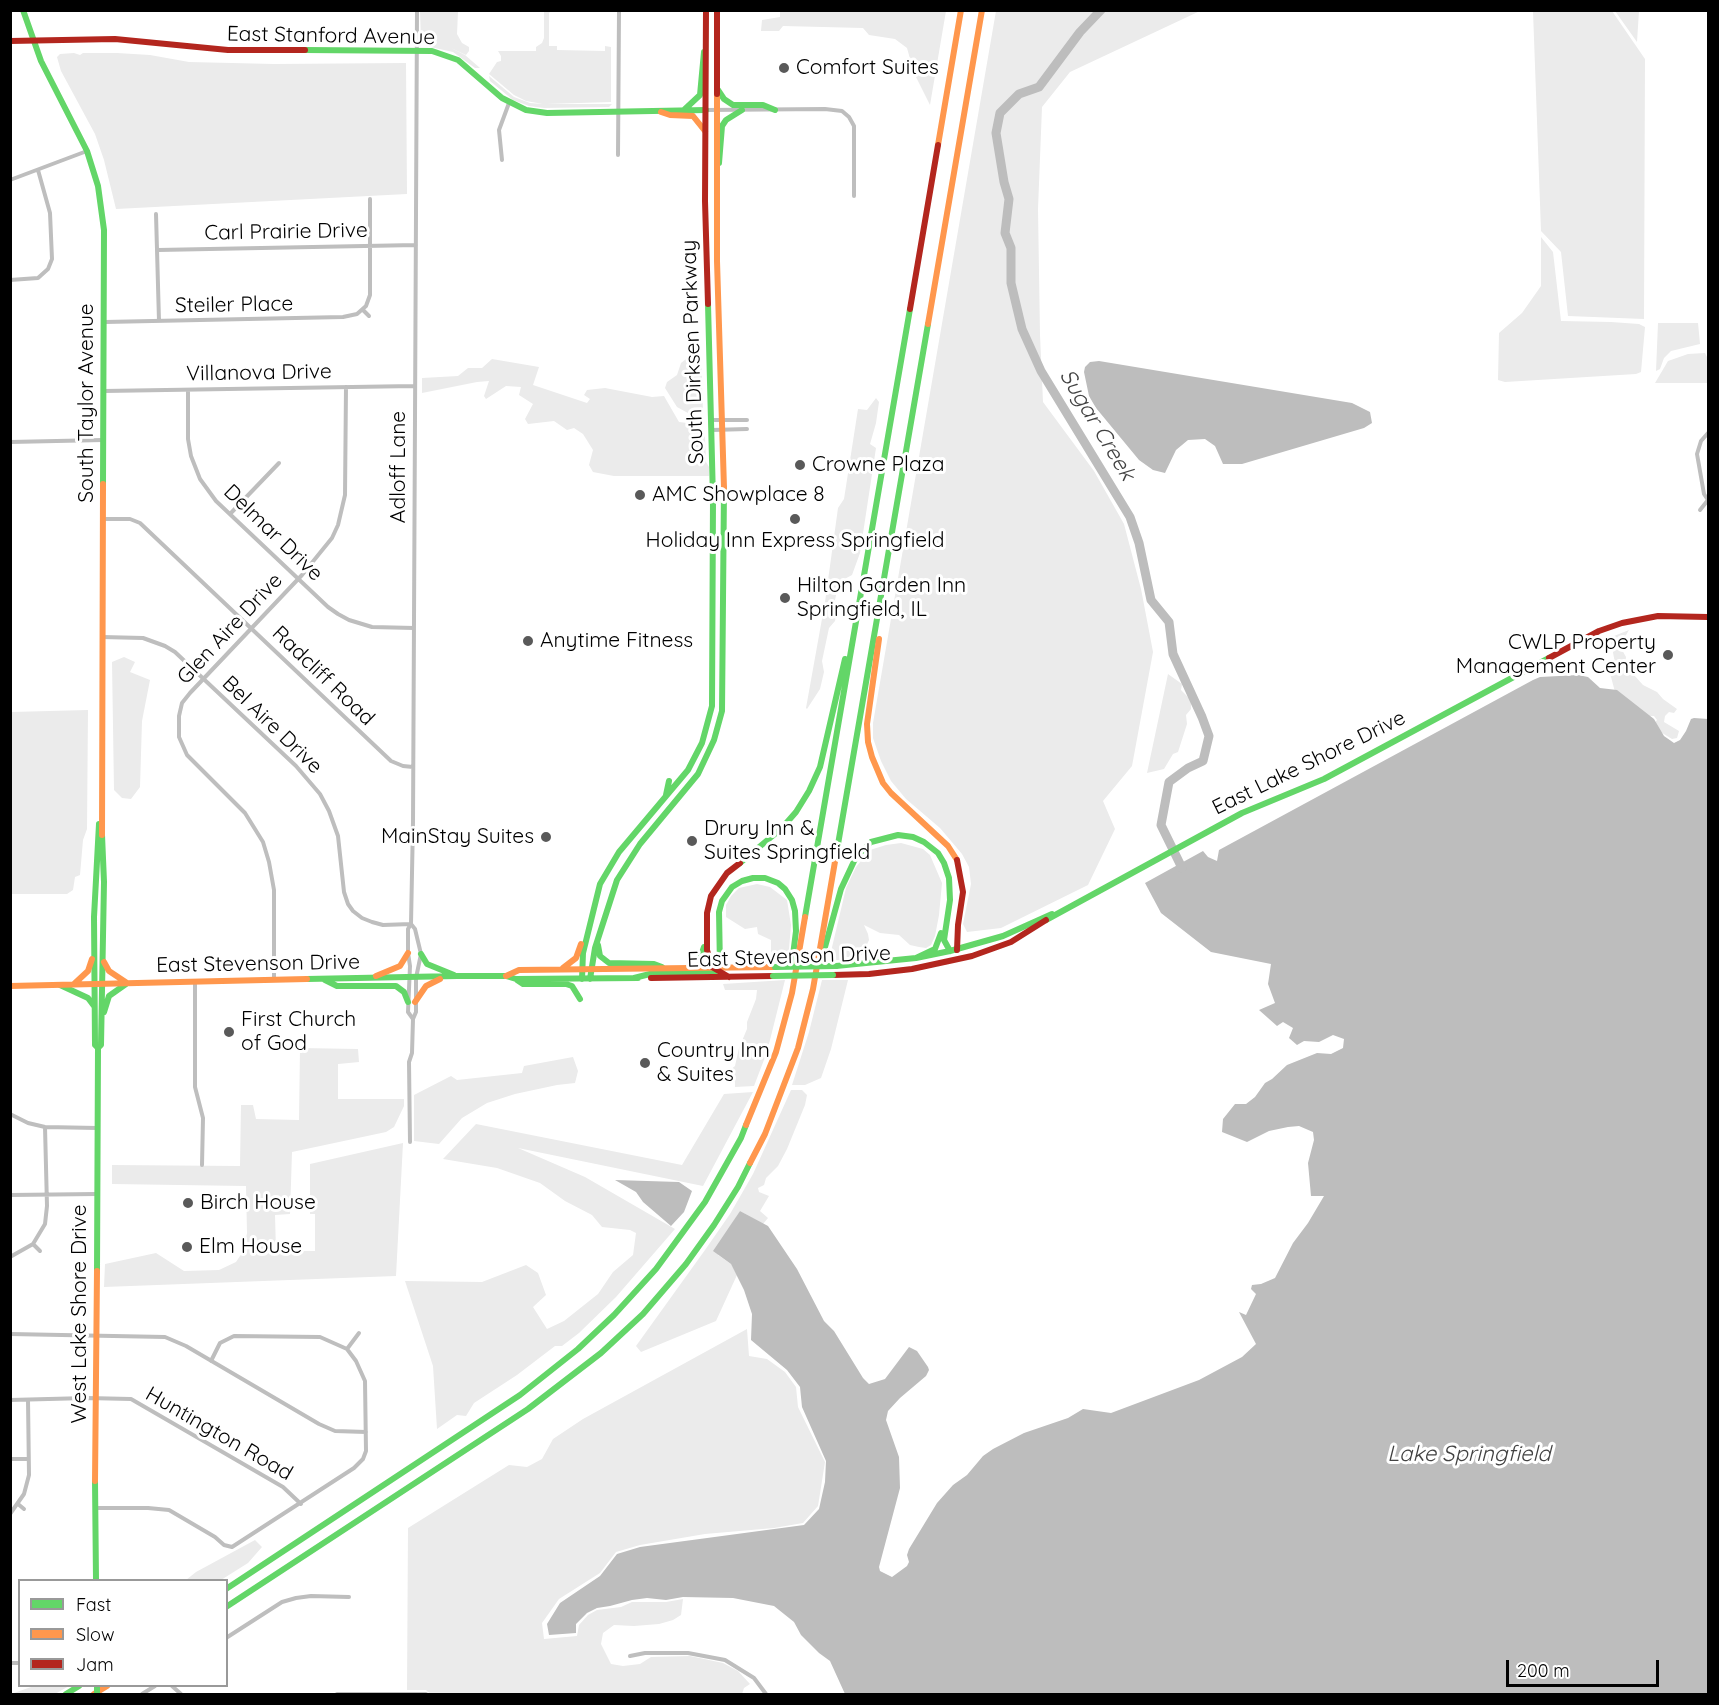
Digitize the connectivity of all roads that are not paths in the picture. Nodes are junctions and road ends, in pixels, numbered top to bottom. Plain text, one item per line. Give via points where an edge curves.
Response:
1 (24, 10) edge
2 (417, 10) edge
3 (706, 10) edge
4 (717, 10) edge
5 (961, 10) edge
6 (982, 10) edge
7 (619, 12) dead end
8 (33, 40) junction
9 (10, 41) edge
10 (706, 42) junction
11 (416, 50) junction
12 (717, 86) junction
13 (509, 103) junction
14 (683, 110) junction
15 (706, 110) junction
16 (716, 110) junction
17 (742, 110) junction
18 (775, 110) junction
19 (657, 111) junction
20 (618, 112) junction
21 (705, 133) junction
22 (87, 151) junction
23 (618, 155) dead end
24 (502, 160) dead end
25 (38, 170) junction
26 (716, 172) junction
27 (10, 180) edge
28 (854, 196) dead end
29 (370, 199) dead end
30 (156, 214) dead end
31 (370, 245) junction
32 (416, 245) junction
33 (158, 250) junction
34 (10, 280) edge
35 (363, 310) junction
36 (369, 315) dead end
37 (159, 321) junction
38 (105, 322) junction
39 (414, 386) junction
40 (346, 387) junction
41 (188, 390) junction
42 (104, 391) junction
43 (712, 420) junction
44 (723, 420) junction
45 (747, 420) dead end
46 (747, 429) dead end
47 (712, 430) junction
48 (723, 430) junction
49 (1708, 433) edge
50 (104, 440) junction
51 (10, 442) edge
52 (279, 463) dead end
53 (1708, 500) edge
54 (1700, 510) dead end
55 (230, 514) junction
56 (103, 519) junction
57 (885, 576) junction
58 (298, 578) junction
59 (859, 609) junction
60 (1708, 617) edge
61 (251, 628) junction
62 (414, 628) junction
63 (102, 637) junction
64 (203, 679) junction
65 (412, 767) junction
66 (669, 781) dead end
67 (665, 798) junction
68 (101, 812) junction
69 (727, 873) junction
70 (1125, 876) joint
71 (950, 891) junction
72 (596, 895) junction
73 (1061, 911) junction
74 (94, 917) junction
75 (411, 924) junction
76 (598, 942) junction
77 (953, 951) junction
78 (408, 953) junction
79 (421, 954) junction
80 (103, 956) junction
81 (916, 958) junction
82 (955, 960) junction
83 (665, 968) junction
84 (687, 968) junction
85 (716, 968) junction
86 (587, 969) junction
87 (557, 970) junction
88 (458, 976) junction
89 (506, 976) junction
90 (442, 977) junction
91 (729, 977) junction
92 (321, 978) junction
93 (413, 978) junction
94 (634, 978) junction
95 (274, 979) junction
96 (368, 979) junction
97 (582, 979) junction
98 (590, 979) junction
99 (516, 980) junction
100 (195, 981) junction
101 (128, 983) junction
102 (73, 984) junction
103 (98, 984) junction
104 (60, 985) junction
105 (10, 986) edge
106 (580, 999) dead end
107 (412, 1002) junction
108 (95, 1008) junction
109 (413, 1019) junction
110 (101, 1021) junction
111 (805, 1024) junction
112 (98, 1048) junction
113 (776, 1052) junction
114 (10, 1114) edge
115 (45, 1127) junction
116 (98, 1128) junction
117 (410, 1142) dead end
118 (202, 1165) dead end
119 (97, 1194) junction
120 (10, 1195) edge
121 (47, 1195) junction
122 (33, 1244) junction
123 (40, 1251) dead end
124 (10, 1257) edge
125 (359, 1333) dead end
126 (96, 1334) junction
127 (10, 1335) edge
128 (347, 1349) junction
129 (211, 1361) junction
130 (96, 1398) junction
131 (10, 1400) edge
132 (28, 1400) junction
133 (366, 1432) junction
134 (10, 1459) edge
135 (28, 1459) junction
136 (18, 1504) junction
137 (301, 1504) junction
138 (95, 1508) junction
139 (24, 1509) dead end
140 (10, 1514) edge
141 (96, 1579) edge
142 (228, 1588) edge
143 (349, 1597) dead end
144 (228, 1606) edge
145 (228, 1637) edge
146 (630, 1656) dead end
147 (426, 1694) edge
148 (337, 1695) edge
149 (766, 1695) edge

1 - 8 main road, South Taylor Avenue
2 - 11 street, Adloff Lane
3 - 10 main road, South Dirksen Parkway
4 - 12 main road, South Dirksen Parkway
5 - 59 main road
6 - 57 main road
7 - 20 street
8 - 9 main road, East Stanford Avenue
8 - 11 main road, East Stanford Avenue via 115,39 228,50
8 - 22 main road, South Taylor Avenue
10 - 14 main road via 700,94
10 - 15 main road, South Dirksen Parkway
11 - 13 main road, East Stanford Avenue via 458,60
11 - 32 street, Adloff Lane
12 - 16 main road, South Dirksen Parkway
12 - 18 main road via 724,99 733,105 763,105
13 - 20 main road, East Stanford Avenue via 540,112
13 - 24 street via 499,130
14 - 15 main road, East Stanford Avenue
14 - 19 main road, East Stanford Avenue
15 - 16 street
15 - 21 main road, South Dirksen Parkway
16 - 17 street
16 - 26 main road, South Dirksen Parkway
17 - 18 street
17 - 26 main road via 722,126
18 - 28 street via 832,109 849,117 855,133
19 - 20 main road, East Stanford Avenue
19 - 21 main road via 693,116
20 - 23 street
21 - 43 main road, South Dirksen Parkway
22 - 25 street
22 - 38 main road, South Taylor Avenue via 103,216
25 - 27 street
25 - 34 street via 50,213 52,254 48,269 41,276
26 - 44 main road, South Dirksen Parkway
29 - 31 street
30 - 33 street
31 - 32 street, Carl Prairie Drive
31 - 33 street, Carl Prairie Drive
31 - 35 street via 370,295
32 - 39 street, Adloff Lane
33 - 37 street
35 - 36 street
35 - 37 street, Steiler Place via 349,317
37 - 38 street, Steiler Place
38 - 42 main road, South Taylor Avenue
39 - 40 street, Villanova Drive
39 - 62 street, Adloff Lane
40 - 41 street, Villanova Drive
40 - 58 street, Glen Aire Drive via 342,510 332,538
41 - 42 street, Villanova Drive
41 - 55 street, Delmar Drive via 189,446 194,468 208,491
42 - 50 main road, South Taylor Avenue
43 - 44 street
43 - 47 main road, South Dirksen Parkway
44 - 45 street
44 - 48 main road, South Dirksen Parkway
46 - 48 street
47 - 48 street
47 - 67 main road, South Dirksen Parkway via 712,706 696,757
48 - 76 main road, South Dirksen Parkway via 723,702 719,724 698,774 621,872
49 - 53 street via 1697,454
50 - 51 street
50 - 56 main road, South Taylor Avenue
52 - 55 street
53 - 54 street
55 - 58 street, Delmar Drive
56 - 61 street, Radcliff Road via 140,523
56 - 63 main road, South Taylor Avenue
57 - 77 main road via 868,742 883,783 948,846 959,863 963,892
57 - 111 main road
58 - 61 street, Glen Aire Drive
58 - 62 street, Delmar Drive via 328,607 349,620 372,627
59 - 69 main road via 828,740 809,791 782,828
59 - 113 main road via 798,961
60 - 70 main road, East Lake Shore Drive via 1654,616 1599,632 1324,779 1242,813
61 - 64 street, Glen Aire Drive
61 - 65 street, Radcliff Road via 391,761
62 - 65 street, Adloff Lane
63 - 64 street, Bel Aire Drive via 143,638 159,643 175,652
63 - 68 main road, South Taylor Avenue
64 - 75 street, Bel Aire Drive via 320,794 338,836 344,892 353,911 378,924
64 - 95 street, Glen Aire Drive via 182,703 179,737 187,755 245,813 263,842 274,890
65 - 75 street, Adloff Lane
66 - 67 main road
67 - 72 main road, South Dirksen Parkway via 609,867
68 - 74 main road, South Taylor Avenue
68 - 80 main road, South Taylor Avenue
69 - 84 main road via 716,882 706,900 702,956
69 - 85 main road via 707,906 707,950
70 - 73 main road, East Stevenson Drive
71 - 77 main road via 944,940
71 - 81 main road via 937,946
71 - 111 main road via 948,872 941,858 919,839 885,837 862,850 851,864 841,889 814,1004
72 - 86 main road, South Dirksen Parkway via 583,953
72 - 87 main road via 576,958
73 - 77 main road, East Stevenson Drive via 1003,936
73 - 82 main road, East Stevenson Drive via 1011,942
74 - 102 main road via 91,965
74 - 103 main road, South Taylor Avenue
75 - 78 street, Adloff Lane
75 - 79 street, Adloff Lane
76 - 83 main road via 600,956 609,963 654,964
76 - 86 main road, South Dirksen Parkway
77 - 81 main road, East Stevenson Drive
77 - 82 main road
78 - 93 street, Adloff Lane
78 - 96 main road via 399,967
79 - 88 main road via 427,964
79 - 93 street, Adloff Lane
80 - 101 main road via 109,970
80 - 103 main road, South Taylor Avenue
81 - 85 main road, East Stevenson Drive, bridge via 836,966
82 - 91 main road, East Stevenson Drive, bridge via 903,970
83 - 84 main road, East Stevenson Drive
83 - 86 main road, East Stevenson Drive
84 - 85 main road, East Stevenson Drive
85 - 91 main road
85 - 94 main road via 702,973
85 - 113 main road via 719,912 728,891 753,878 770,879 782,886 794,906 796,931
86 - 87 main road, East Stevenson Drive
86 - 97 main road, South Dirksen Parkway
86 - 98 main road, South Dirksen Parkway
87 - 89 main road, East Stevenson Drive via 519,970
88 - 89 main road, East Stevenson Drive
88 - 90 main road, East Stevenson Drive
89 - 99 main road, East Stevenson Drive
90 - 93 main road, East Stevenson Drive
90 - 107 main road via 426,986
91 - 94 main road, East Stevenson Drive
92 - 95 main road, East Stevenson Drive
92 - 96 main road, East Stevenson Drive
92 - 107 main road via 337,986 396,986
93 - 96 main road, East Stevenson Drive
93 - 107 street, Adloff Lane
93 - 107 street, Adloff Lane
94 - 98 main road, East Stevenson Drive
95 - 100 main road, East Stevenson Drive
97 - 98 main road, East Stevenson Drive
97 - 99 main road, East Stevenson Drive
99 - 106 main road via 523,984 566,984 572,986
100 - 101 main road, East Stevenson Drive
100 - 118 street via 195,1087 203,1119
101 - 103 main road, East Stevenson Drive
101 - 110 main road via 109,996
102 - 103 main road, East Stevenson Drive
102 - 104 main road, East Stevenson Drive
103 - 108 main road, West Lake Shore Drive
103 - 110 main road, West Lake Shore Drive
104 - 105 main road, East Stevenson Drive
104 - 108 main road via 88,998
107 - 109 street, Adloff Lane via 416,1012
107 - 109 street, Adloff Lane via 408,1012
108 - 112 main road, West Lake Shore Drive
109 - 117 street, Adloff Lane
110 - 112 main road, West Lake Shore Drive
111 - 144 main road via 769,1126 738,1187 686,1264 630,1327 528,1409
112 - 116 main road, West Lake Shore Drive
113 - 142 main road via 741,1137 705,1203 656,1269 615,1315 520,1395
114 - 115 street
115 - 116 street
115 - 121 street
116 - 119 main road, West Lake Shore Drive
119 - 121 street
119 - 126 main road, West Lake Shore Drive
120 - 121 street
121 - 122 street via 45,1224
122 - 123 street
122 - 124 street
125 - 128 street
126 - 127 street
126 - 129 street via 165,1337
126 - 130 main road, West Lake Shore Drive
128 - 129 street via 312,1336 234,1336 220,1344
128 - 133 street via 365,1381
129 - 133 street via 319,1424 336,1431
130 - 132 street, Huntington Road
130 - 137 street, Huntington Road via 124,1398 142,1404 283,1487
130 - 138 main road, West Lake Shore Drive
131 - 132 street, Huntington Road
132 - 135 street
133 - 137 street via 366,1451 359,1464
134 - 135 street
135 - 136 street via 29,1475
136 - 139 street
136 - 140 street
137 - 138 street via 229,1547 169,1510
138 - 141 main road, West Lake Shore Drive
143 - 145 street via 311,1596 282,1602
146 - 149 street via 688,1653 725,1660 754,1678
147 - 148 street

